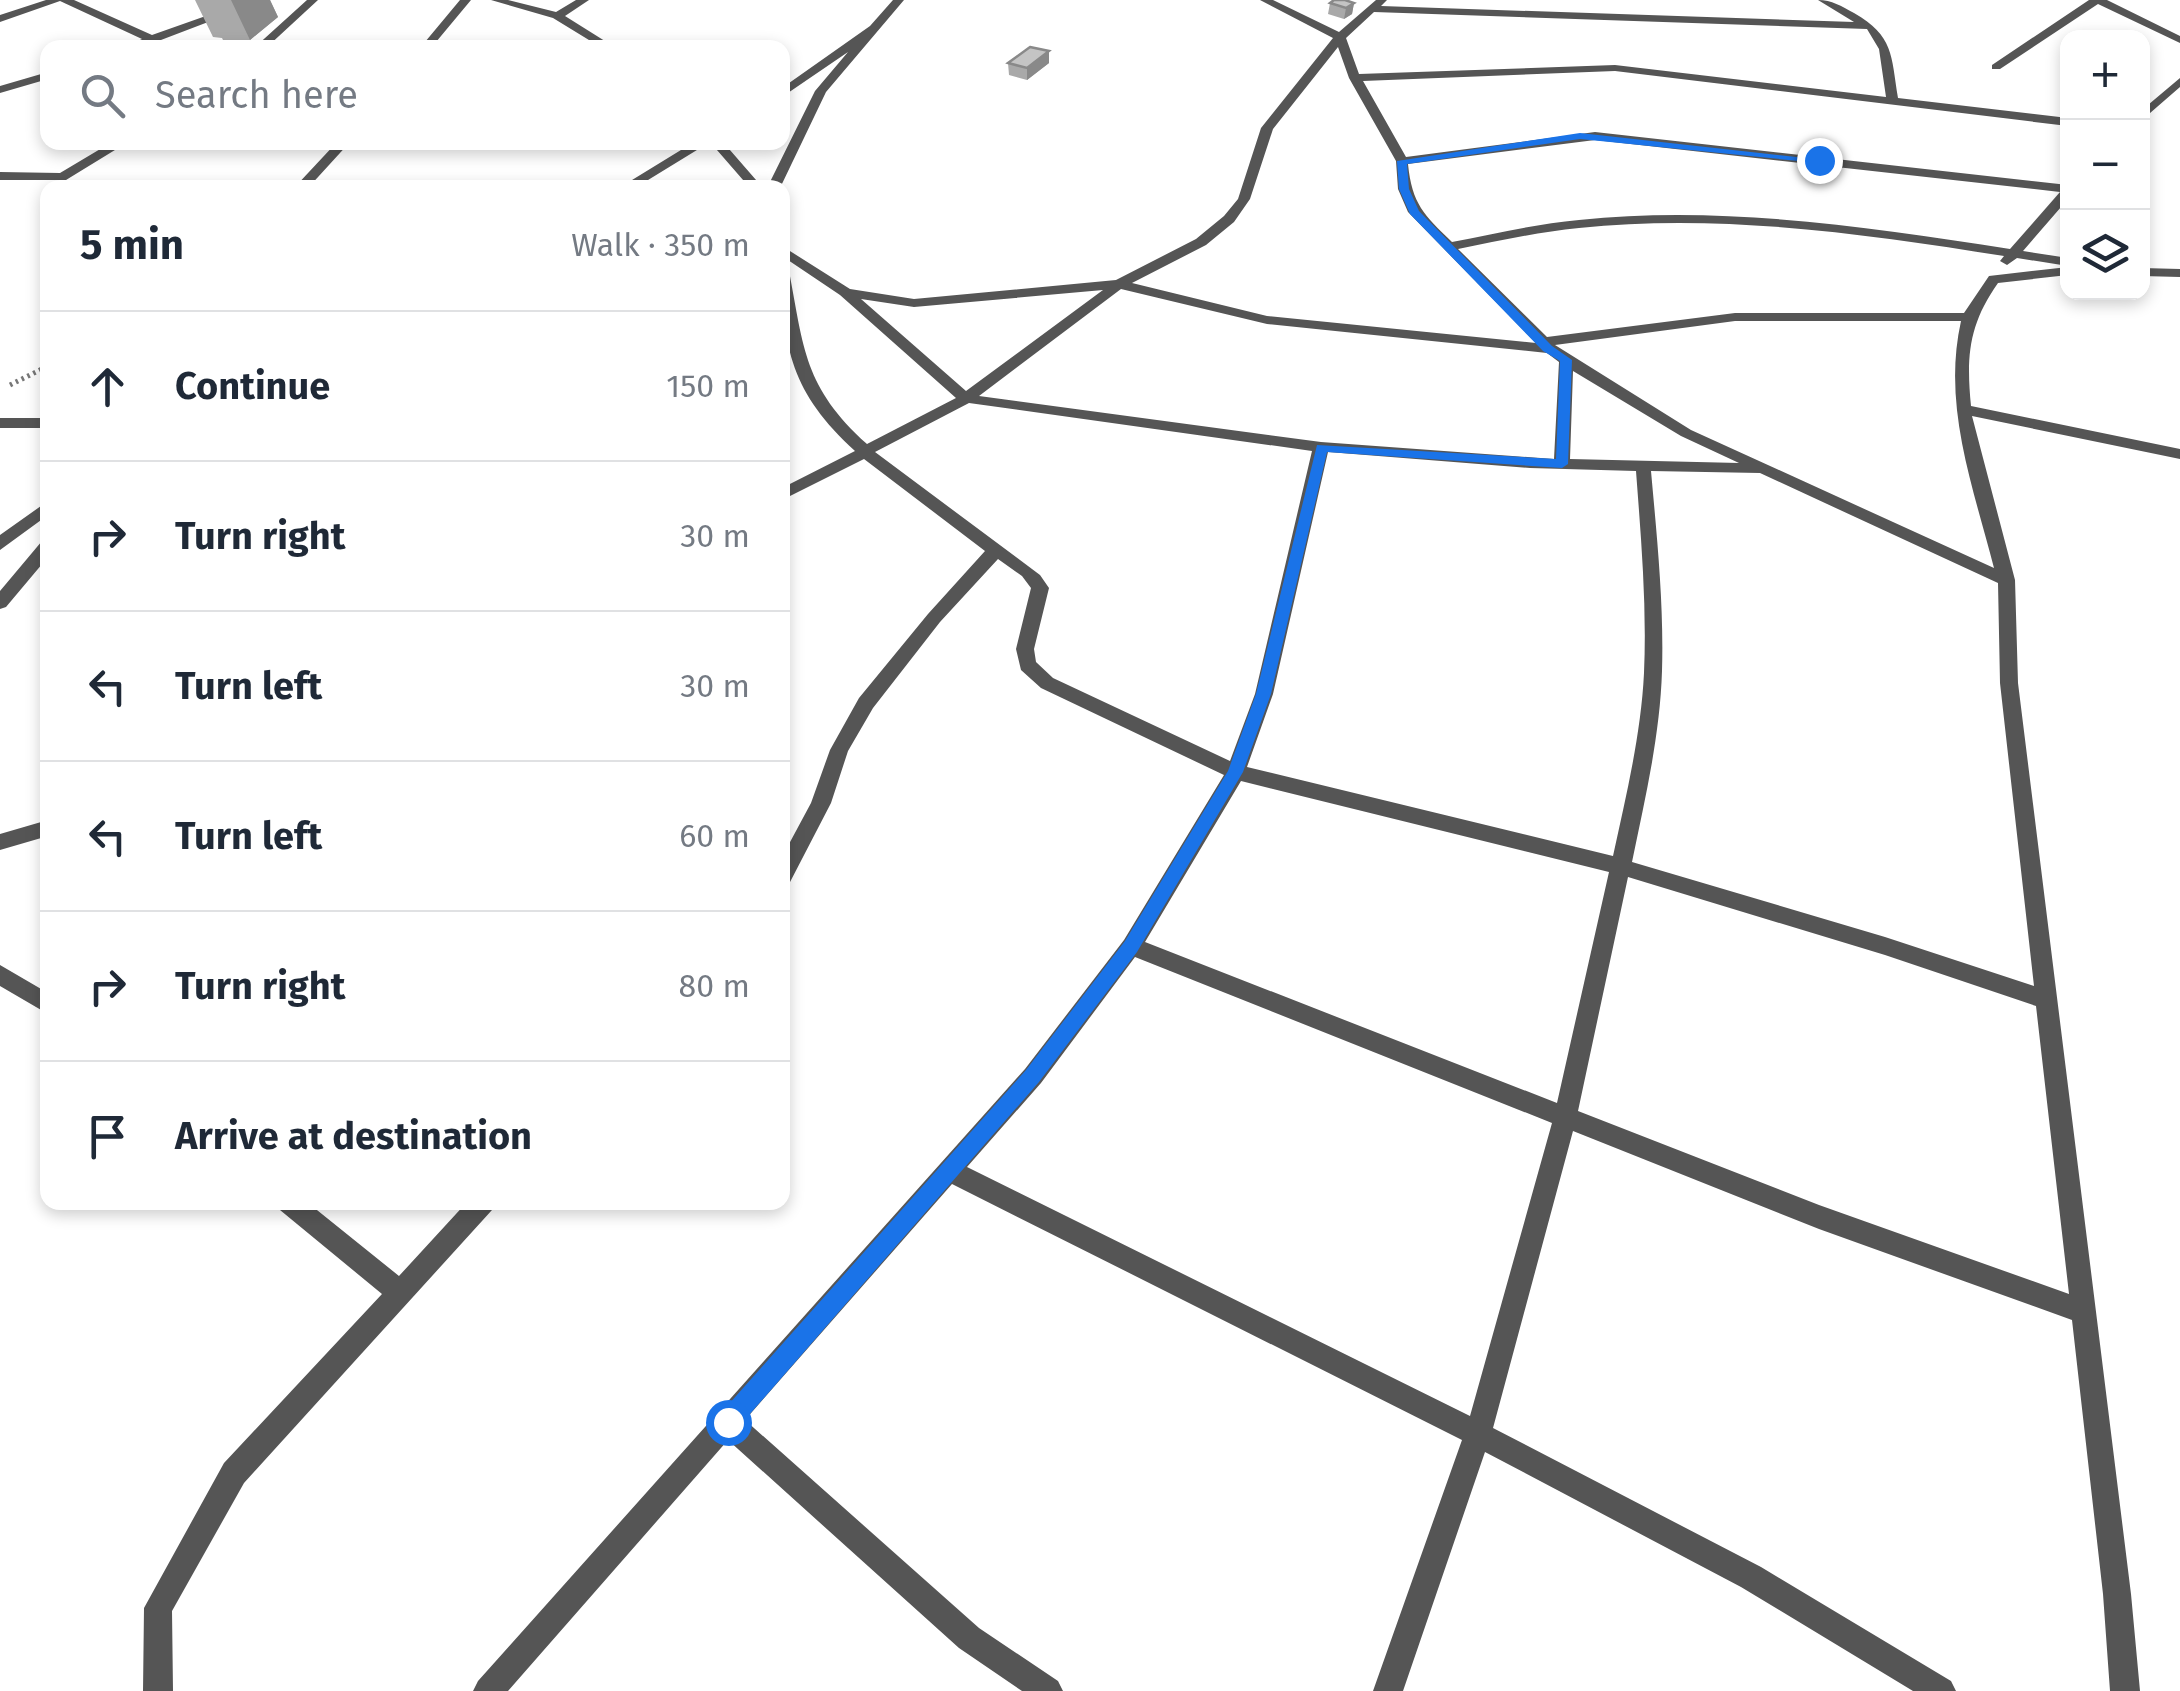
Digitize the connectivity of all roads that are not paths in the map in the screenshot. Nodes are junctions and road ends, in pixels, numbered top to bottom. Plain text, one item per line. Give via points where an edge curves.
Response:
1 (56, 0) edge
2 (64, 0) edge
3 (261, 0) edge
4 (313, 0) edge
5 (466, 0) edge
6 (496, 0) edge
7 (584, 0) edge
8 (899, 0) edge
9 (1265, 0) edge
10 (1823, 0) edge
11 (2098, 0) edge
12 (1378, 4) edge
13 (557, 16) junction
14 (0, 19) edge
15 (1870, 26) junction
16 (874, 28) junction
17 (1340, 36) junction
18 (152, 39) joint
19 (268, 40) edge
20 (432, 40) edge
21 (597, 40) edge
22 (2180, 40) edge
23 (1996, 67) dead end
24 (40, 78) edge
25 (1355, 78) junction
26 (2180, 81) edge
27 (790, 88) edge
28 (0, 90) edge
29 (1892, 100) junction
30 (2150, 109) edge
31 (2060, 121) edge
32 (108, 150) edge
33 (336, 150) edge
34 (690, 150) edge
35 (723, 150) edge
36 (1402, 161) junction
37 (0, 176) edge
38 (308, 180) edge
39 (638, 180) edge
40 (750, 180) edge
41 (777, 180) edge
42 (2060, 189) edge
43 (2060, 199) edge
44 (1447, 247) junction
45 (2013, 253) junction
46 (790, 255) edge
47 (2060, 261) edge
48 (2060, 272) edge
49 (2150, 272) edge
50 (2180, 273) edge
51 (1994, 279) junction
52 (1119, 284) junction
53 (845, 292) junction
54 (790, 316) edge
55 (1969, 316) junction
56 (1544, 345) junction
57 (1566, 360) junction
58 (968, 398) junction
59 (1963, 409) junction
60 (0, 422) edge
61 (40, 423) edge
62 (1321, 448) junction
63 (866, 452) junction
64 (2180, 454) edge
65 (1562, 464) junction
66 (1644, 466) junction
67 (1768, 470) junction
68 (790, 492) edge
69 (40, 512) edge
70 (0, 544) edge
71 (995, 551) junction
72 (40, 555) edge
73 (2006, 580) junction
74 (0, 603) edge
75 (1236, 772) junction
76 (40, 830) edge
77 (0, 842) edge
78 (790, 862) edge
79 (1622, 867) junction
80 (1131, 946) junction
81 (0, 974) edge
82 (2045, 999) junction
83 (40, 1000) edge
84 (1565, 1118) junction
85 (950, 1171) junction
86 (298, 1210) edge
87 (476, 1210) edge
88 (399, 1292) junction
89 (2082, 1311) junction
90 (728, 1422) junction
91 (1478, 1434) junction
92 (158, 1691) edge
93 (488, 1691) edge
94 (1048, 1691) edge
95 (1388, 1691) edge
96 (1941, 1691) edge
97 (2125, 1691) edge

1 - 14 street
2 - 18 street
3 - 18 street
4 - 19 street
5 - 20 street
6 - 13 street
7 - 13 street
8 - 16 street
9 - 17 street
10 - 15 street
11 - 22 street
11 - 23 street
12 - 15 street
12 - 17 street
13 - 21 street
15 - 29 street via 1885,48
16 - 27 street
16 - 41 street via 822,91
17 - 25 street
17 - 52 street via 1267,128 1244,199 1229,219 1201,242
24 - 28 street
25 - 29 street via 1615,68
25 - 36 street
26 - 30 street
29 - 31 street
32 - 37 street via 62,177
33 - 38 street
34 - 39 street
35 - 40 street
36 - 42 street via 1595,136
36 - 44 street via 1414,212
43 - 45 street
44 - 45 street via 1592,222 1656,219
44 - 56 street
45 - 47 street
45 - 51 street
46 - 53 street
48 - 51 street
49 - 50 street
51 - 55 street
52 - 53 street via 926,303
52 - 56 street via 1267,320
52 - 58 street
53 - 58 street
54 - 63 street via 798,361 825,410
55 - 56 street via 1735,317
55 - 59 street via 1959,370
56 - 57 street
57 - 65 street
57 - 67 street via 1686,433
58 - 62 street
58 - 63 street
59 - 64 street
59 - 73 street
60 - 61 street
62 - 65 street
62 - 75 street via 1264,694
63 - 68 street
63 - 71 street
65 - 66 street
66 - 67 street
66 - 79 street via 1653,673
67 - 73 street
69 - 70 street
71 - 75 street via 1032,572 1040,588 1027,666 1046,683
71 - 78 street via 866,703
72 - 74 street
73 - 82 street via 2009,683
75 - 79 street
75 - 80 street
76 - 77 street
79 - 82 street
79 - 84 street
80 - 84 street
80 - 85 street via 1033,1076
81 - 83 street
82 - 89 street
84 - 89 street
84 - 91 street
85 - 90 street
85 - 91 street
86 - 88 street
87 - 88 street
88 - 92 street via 234,1473 158,1608
89 - 97 street
90 - 93 street
90 - 94 street via 970,1638
91 - 95 street
91 - 96 street via 1751,1577

